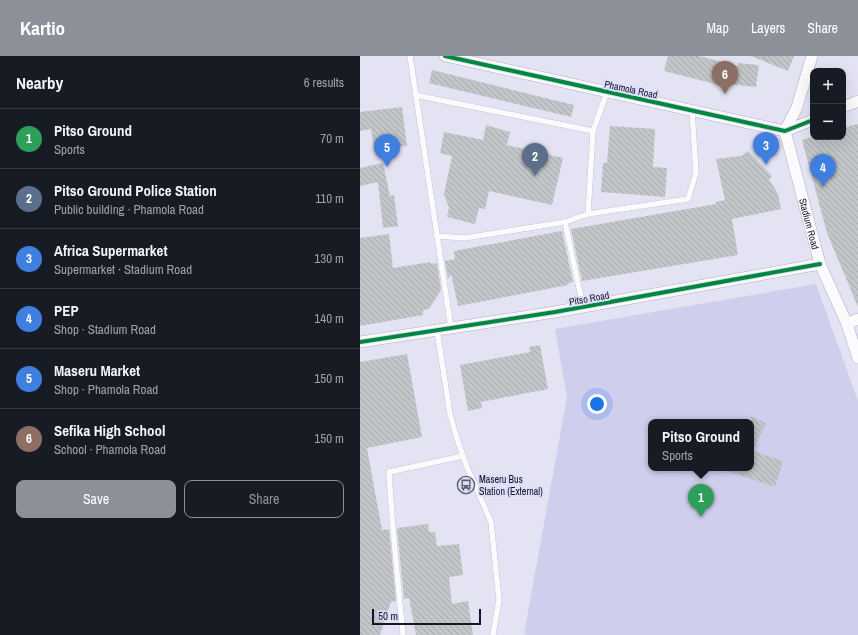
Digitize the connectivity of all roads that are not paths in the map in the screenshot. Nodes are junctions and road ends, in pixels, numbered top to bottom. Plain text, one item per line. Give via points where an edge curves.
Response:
1 (410, 56) edge
2 (445, 56) edge
3 (812, 56) edge
4 (607, 92) junction
5 (415, 95) junction
6 (858, 101) edge
7 (846, 106) edge
8 (692, 110) junction
9 (810, 121) edge
10 (593, 131) junction
11 (785, 131) junction
12 (588, 214) junction
13 (565, 222) junction
14 (437, 236) junction
15 (820, 264) junction
16 (583, 307) junction
17 (858, 319) edge
18 (846, 324) junction
19 (451, 328) junction
20 (437, 330) junction
21 (360, 342) edge
22 (858, 358) edge
23 (463, 456) junction
24 (403, 635) edge
25 (494, 635) edge

1 - 5 lane
2 - 4 street, Phamola Road
3 - 11 street via 797,107
4 - 8 street, Phamola Road
4 - 10 lane
5 - 10 lane
5 - 14 lane
6 - 7 street
8 - 11 street, Phamola Road
8 - 12 lane via 696,173 688,199
9 - 11 street
10 - 12 lane
11 - 15 street, Stadium Road
12 - 13 lane
13 - 14 lane via 465,238
13 - 16 lane
14 - 19 lane
15 - 16 street, Pitso Road
15 - 18 street, Stadium Road
16 - 19 street, Pitso Road
17 - 18 street
18 - 22 street, Stadium Road
19 - 20 street, Pitso Road
20 - 21 street, Pitso Road
20 - 23 lane via 450,414
23 - 24 lane via 389,472
23 - 25 lane via 491,522 499,600

